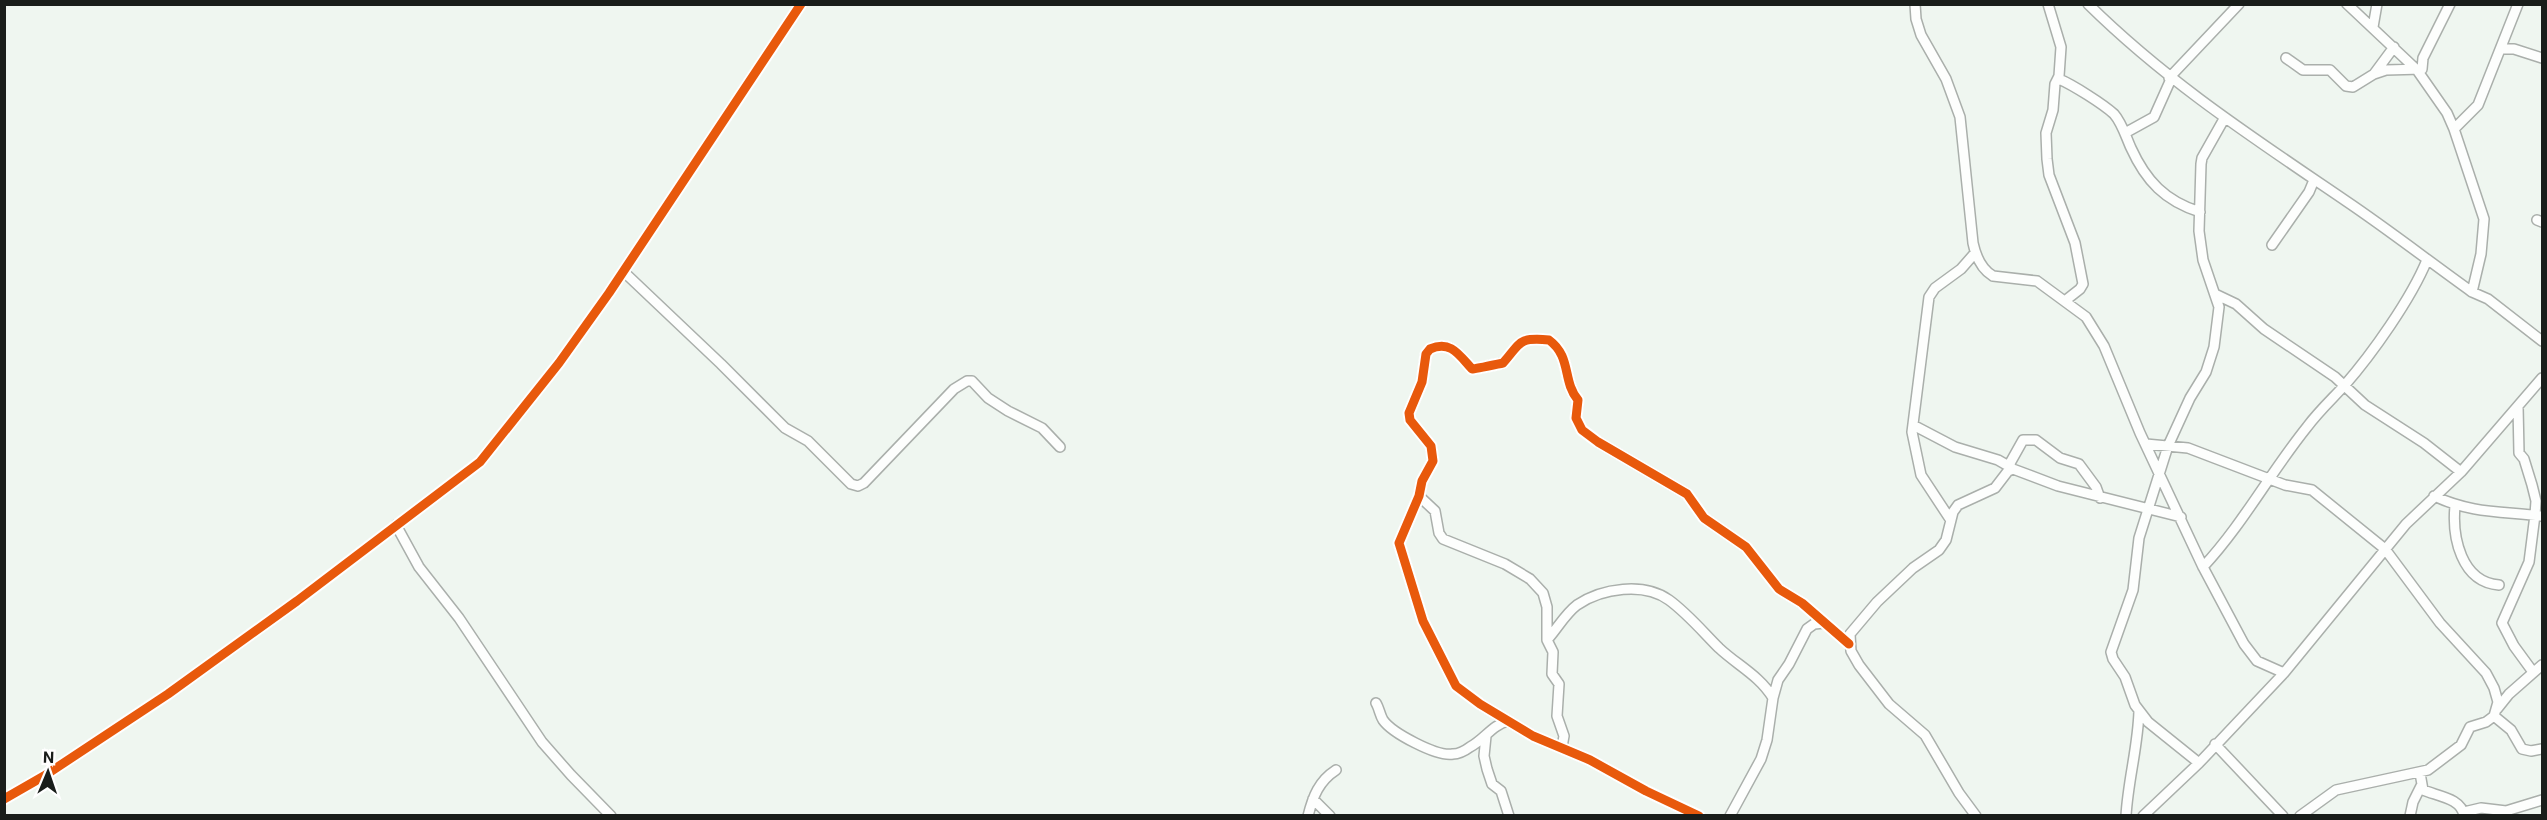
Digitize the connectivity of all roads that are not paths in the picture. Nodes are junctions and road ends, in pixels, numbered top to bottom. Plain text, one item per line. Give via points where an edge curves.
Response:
1 (801, 4) edge
2 (1915, 4) edge
3 (2048, 4) edge
4 (2088, 4) edge
5 (2239, 4) edge
6 (2347, 4) edge
7 (2377, 4) edge
8 (2450, 4) edge
9 (2518, 4) edge
10 (2373, 27) junction
11 (2394, 47) junction
12 (2502, 49) junction
13 (2542, 57) edge
14 (2286, 58) dead end
15 (2417, 70) junction
16 (2374, 74) junction
17 (2059, 79) junction
18 (2170, 79) junction
19 (2224, 119) junction
20 (2454, 129) junction
21 (2125, 133) junction
22 (2314, 180) junction
23 (2200, 212) junction
24 (2272, 245) dead end
25 (1975, 253) junction
26 (2427, 260) junction
27 (624, 272) junction
28 (2472, 292) junction
29 (2215, 294) junction
30 (2066, 300) junction
31 (2542, 341) edge
32 (2542, 378) edge
33 (2344, 386) junction
34 (2518, 406) junction
35 (1912, 425) junction
36 (2146, 444) junction
37 (2168, 446) junction
38 (1060, 447) dead end
39 (2011, 467) junction
40 (2461, 472) junction
41 (2160, 475) junction
42 (2268, 478) junction
43 (1419, 496) junction
44 (2434, 496) junction
45 (2100, 498) junction
46 (2455, 506) junction
47 (2148, 509) junction
48 (2539, 516) edge
49 (2181, 518) junction
50 (1950, 519) junction
51 (396, 525) junction
52 (2385, 549) junction
53 (2203, 567) junction
54 (2499, 585) dead end
55 (1825, 623) junction
56 (1547, 640) junction
57 (1849, 644) junction
58 (2542, 665) edge
59 (2533, 672) junction
60 (2284, 673) junction
61 (1773, 698) junction
62 (1376, 703) dead end
63 (2139, 711) junction
64 (2495, 712) junction
65 (1508, 721) junction
66 (1486, 736) junction
67 (2215, 744) junction
68 (1562, 747) junction
69 (2542, 749) edge
70 (2199, 763) junction
71 (1336, 770) dead end
72 (2420, 773) junction
73 (2421, 786) junction
74 (4, 799) edge
75 (1313, 799) junction
76 (2542, 800) edge
77 (2464, 814) edge
78 (611, 816) edge
79 (1308, 816) edge
80 (1330, 816) edge
81 (1509, 816) edge
82 (1699, 816) edge
83 (1730, 816) edge
84 (1976, 816) edge
85 (2126, 816) edge
86 (2143, 816) edge
87 (2283, 816) edge
88 (2300, 816) edge
89 (2410, 816) edge

1 - 27 street
2 - 25 street via 1921,35 1946,79 1960,117
3 - 17 street via 2061,46
4 - 18 street
5 - 18 street
6 - 10 street
7 - 10 street
8 - 15 street via 2423,58 2423,67
9 - 12 street
10 - 11 street
11 - 15 street
11 - 16 street
12 - 13 street
12 - 20 street via 2478,105
14 - 16 street via 2303,70 2330,70 2346,86 2363,83
15 - 16 street
15 - 20 street
17 - 21 street via 2111,112
17 - 30 street via 2047,126 2047,159 2049,175 2075,243 2083,284
18 - 19 street
18 - 21 street via 2154,117
19 - 22 street
19 - 23 street via 2202,158
20 - 28 street via 2484,219
21 - 23 street via 2140,169 2158,188 2180,206
22 - 24 street
22 - 26 street
23 - 29 street via 2203,260
25 - 30 street via 1987,273 2037,281
25 - 35 street via 1929,297
26 - 28 street
26 - 33 street via 2373,349
27 - 38 street via 785,428 808,441 851,484 864,483 954,389 967,381 1008,411 1042,428
27 - 51 street via 559,363 480,462
28 - 31 street via 2488,299
29 - 33 street via 2236,303 2264,329
29 - 37 street via 2218,321 2210,363
30 - 36 street via 2086,317 2104,346
32 - 34 street
33 - 40 street
33 - 42 street
34 - 40 street
34 - 48 street via 2519,453
35 - 39 street via 1955,447
35 - 50 street via 1922,475
36 - 37 street
36 - 41 street
37 - 41 street
37 - 42 street via 2188,448
39 - 45 street
39 - 45 street via 2023,440 2036,440 2060,458 2079,464
39 - 50 street via 1995,488 1958,505
40 - 44 street
41 - 47 street
41 - 49 street
42 - 52 street via 2312,490
42 - 53 street via 2248,513
43 - 55 street via 1433,453 1409,413 1430,349 1447,346 1477,370 1503,363 1515,346 1524,341 1549,340 1566,364 1578,400 1576,418 1582,430 1687,494 1704,519 1746,547 1779,589
43 - 56 street via 1435,511 1443,539 1505,564 1530,579 1543,593
43 - 65 street via 1399,543 1423,621 1456,686
44 - 46 street
44 - 52 street
45 - 47 street
46 - 48 street
46 - 54 street via 2457,542 2464,561 2479,579
47 - 49 street
47 - 63 street via 2137,544 2133,590 2111,652
48 - 59 street via 2529,562 2502,623
49 - 53 street
50 - 57 street via 1946,540 1939,550 1913,568 1870,610 1852,630
51 - 74 street via 168,694
51 - 78 street via 419,567 459,618 542,742
52 - 60 street
52 - 64 street via 2440,623 2486,673 2498,698
53 - 60 street via 2250,653
55 - 57 street
55 - 61 street via 1803,633 1778,680
56 - 61 street via 1578,605 1606,592 1616,589 1659,594 1767,688
56 - 68 street via 1553,652 1552,674 1559,684 1557,716 1564,736
57 - 84 street via 1889,704 1925,735
58 - 59 street
59 - 64 street
60 - 67 street
61 - 83 street via 1761,759
62 - 66 street via 1385,722 1427,748 1454,754
63 - 70 street
63 - 85 street
64 - 69 street via 2522,749
64 - 72 street via 2486,722 2470,727 2461,744
65 - 66 street via 1494,726
65 - 68 street
66 - 81 street via 1487,770 1492,784 1501,791
67 - 70 street
67 - 87 street
68 - 82 street
70 - 86 street
71 - 75 street via 1322,782
72 - 73 street
72 - 88 street via 2336,790
73 - 77 street via 2457,803
73 - 89 street
75 - 79 street
75 - 80 street
76 - 77 street via 2506,811 2481,808

